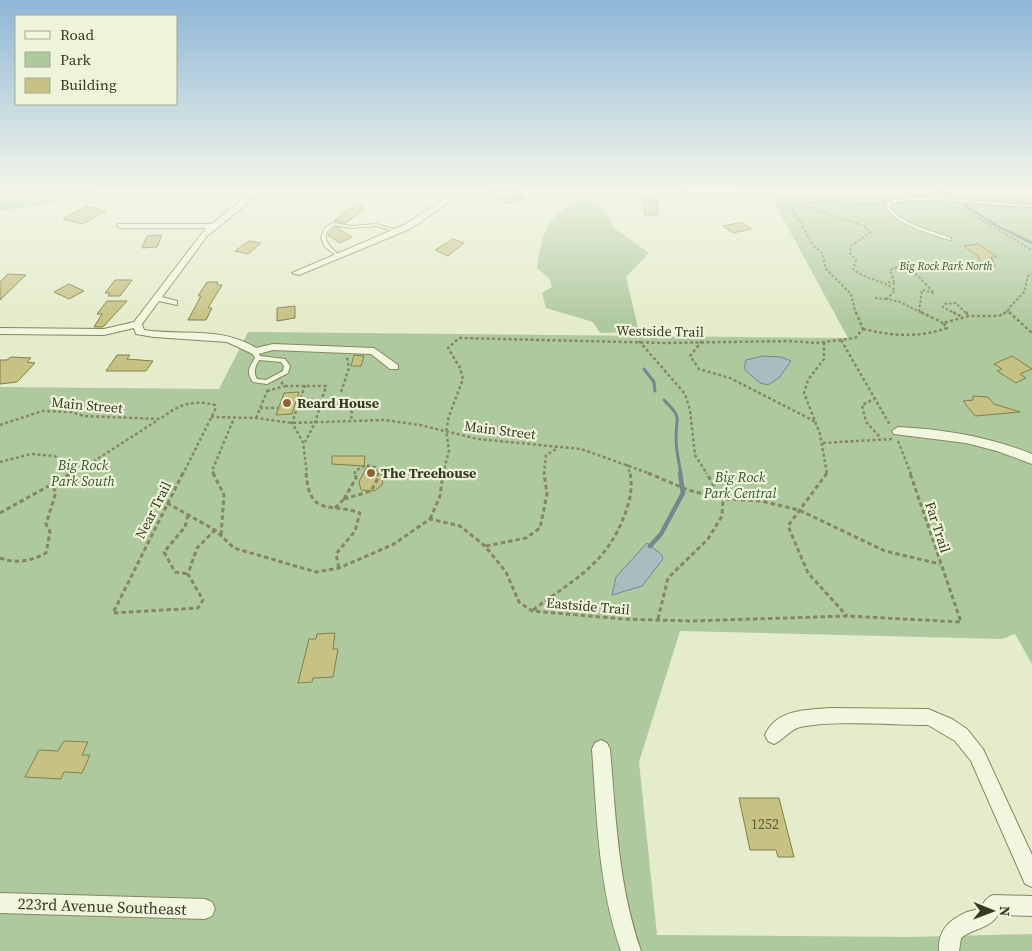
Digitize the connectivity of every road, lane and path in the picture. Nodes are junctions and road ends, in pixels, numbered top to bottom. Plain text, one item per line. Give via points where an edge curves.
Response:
1 (205, 233) edge
2 (325, 233) edge
3 (392, 233) edge
4 (806, 233) edge
5 (869, 233) edge
6 (936, 233) edge
7 (1003, 233) edge
8 (950, 239) dead end
9 (1032, 250) edge
10 (338, 256) junction
11 (296, 274) dead end
12 (1032, 274) edge
13 (885, 282) junction
14 (157, 298) junction
15 (876, 298) dead end
16 (887, 299) junction
17 (174, 303) dead end
18 (919, 311) junction
19 (1008, 311) junction
20 (969, 316) junction
21 (963, 318) junction
22 (943, 322) junction
23 (137, 324) junction
24 (863, 329) junction
25 (0, 331) edge
26 (1032, 333) edge
27 (841, 340) junction
28 (639, 341) junction
29 (702, 341) junction
30 (824, 342) junction
31 (346, 351) junction
32 (256, 355) junction
33 (394, 367) dead end
34 (278, 378) junction
35 (268, 382) junction
36 (305, 385) junction
37 (285, 386) junction
38 (267, 391) junction
39 (341, 392) dead end
40 (876, 398) junction
41 (321, 403) junction
42 (299, 404) junction
43 (260, 408) junction
44 (279, 408) dead end
45 (211, 417) junction
46 (234, 418) junction
47 (256, 418) junction
48 (160, 419) junction
49 (350, 422) junction
50 (816, 422) junction
51 (292, 423) junction
52 (317, 423) junction
53 (0, 425) edge
54 (446, 431) junction
55 (898, 431) dead end
56 (305, 442) junction
57 (823, 442) junction
58 (559, 447) junction
59 (1032, 459) edge
60 (0, 462) edge
61 (627, 464) junction
62 (71, 473) junction
63 (50, 483) junction
64 (723, 499) junction
65 (344, 500) junction
66 (167, 503) junction
67 (335, 508) junction
68 (799, 510) junction
69 (0, 513) edge
70 (188, 515) junction
71 (430, 519) junction
72 (215, 530) junction
73 (221, 535) junction
74 (485, 546) junction
75 (0, 558) edge
76 (940, 564) junction
77 (339, 568) junction
78 (188, 574) junction
79 (532, 611) junction
80 (847, 616) junction
81 (658, 619) junction
82 (774, 735) dead end
83 (601, 749) dead end
84 (1032, 876) edge
85 (0, 904) edge
86 (1032, 906) edge
87 (205, 909) dead end
88 (631, 951) edge
89 (949, 951) edge

1 - 14 street
2 - 10 lane via 326,246
3 - 10 street
4 - 24 path via 822,253 826,269 851,294
5 - 13 path via 851,246 850,253 856,260 852,269
6 - 8 lane
7 - 9 path
10 - 11 street
12 - 19 path via 1028,276 1023,294
13 - 16 path via 895,290
13 - 18 path via 895,284 890,270 894,267 902,266 912,271 934,293 922,290
14 - 17 street
14 - 23 street
15 - 16 path
16 - 18 path
18 - 22 path
19 - 20 path via 999,316
19 - 26 path
20 - 21 path
20 - 21 path via 955,303 945,304 947,310
21 - 22 path
22 - 24 path via 947,328 924,336
23 - 25 street via 104,332
23 - 32 street via 140,332 154,335 223,338 244,343
24 - 27 path, Westside Trail via 859,336
27 - 30 path, Westside Trail
27 - 40 path, Far Trail
28 - 29 path, Westside Trail
28 - 54 path, Westside Trail via 459,338 448,348 463,379
28 - 64 path via 685,394 695,455
29 - 30 path, Westside Trail
29 - 50 path via 690,356 698,369 741,382
30 - 50 path via 824,362 805,385 806,400
31 - 32 street via 273,347
31 - 33 street via 374,352
31 - 39 path via 349,368
32 - 34 lane via 283,360 286,372
32 - 35 lane via 251,376 254,381
34 - 35 lane
34 - 37 path
35 - 38 path
36 - 37 path
36 - 41 path via 326,386
36 - 42 path
37 - 38 path
38 - 43 path
40 - 57 path via 862,405 866,422 881,438
40 - 76 path, Far Trail via 908,461
41 - 42 path
41 - 49 path via 341,403 350,407
41 - 52 path
42 - 51 path
43 - 44 path
43 - 47 path
45 - 46 path, Main Street
45 - 48 path via 215,404 204,402 176,406
45 - 66 path, Near Trail
46 - 47 path, Main Street
46 - 73 path via 212,471 224,495
47 - 51 path, Main Street
48 - 53 path, Main Street via 42,411
48 - 62 path via 88,466
49 - 52 path, Main Street
49 - 54 path, Main Street via 384,420
50 - 57 path
51 - 52 path, Main Street
51 - 56 path via 300,430
52 - 56 path
54 - 58 path, Main Street via 478,440
54 - 71 path via 449,450 440,496
55 - 59 street via 969,440
56 - 67 path via 310,493 316,504
57 - 68 path via 827,474
58 - 61 path, Main Street via 581,448
58 - 74 path via 546,455 544,472 548,494 540,528 526,538
60 - 62 path via 31,454 55,456
61 - 64 path, Main Street via 688,490
61 - 79 path via 632,486 626,509 603,554 593,566
62 - 63 path
63 - 69 path
63 - 75 path via 56,492 46,524 50,532 46,553 36,559 6,561
64 - 68 path, Main Street via 761,501
64 - 81 path via 722,516 708,539 668,578
65 - 65 path via 371,491 378,478 375,467 366,465 355,471 356,478
65 - 67 path
66 - 70 path
66 - 78 path, Near Trail via 113,613 198,608 203,600
67 - 77 path via 360,514 357,532 336,554
68 - 76 path, Main Street via 885,550
68 - 80 path via 788,526 797,551 808,573
70 - 72 path
70 - 78 path via 185,528 164,552 175,572
71 - 74 path, Eastside Trail via 460,526
71 - 77 path via 394,544
72 - 73 path
72 - 78 path via 197,548
73 - 77 path via 234,548 316,572
74 - 79 path, Eastside Trail via 506,572 519,602
76 - 80 path, Far Trail via 960,622
79 - 81 path, Eastside Trail
80 - 81 path, Eastside Trail via 691,621
82 - 84 street via 794,719 830,716 928,717 953,730 977,755
83 - 88 street via 614,894 620,923
85 - 87 street, 223rd Avenue Southeast
86 - 89 street via 993,905 985,917 959,925 952,932

